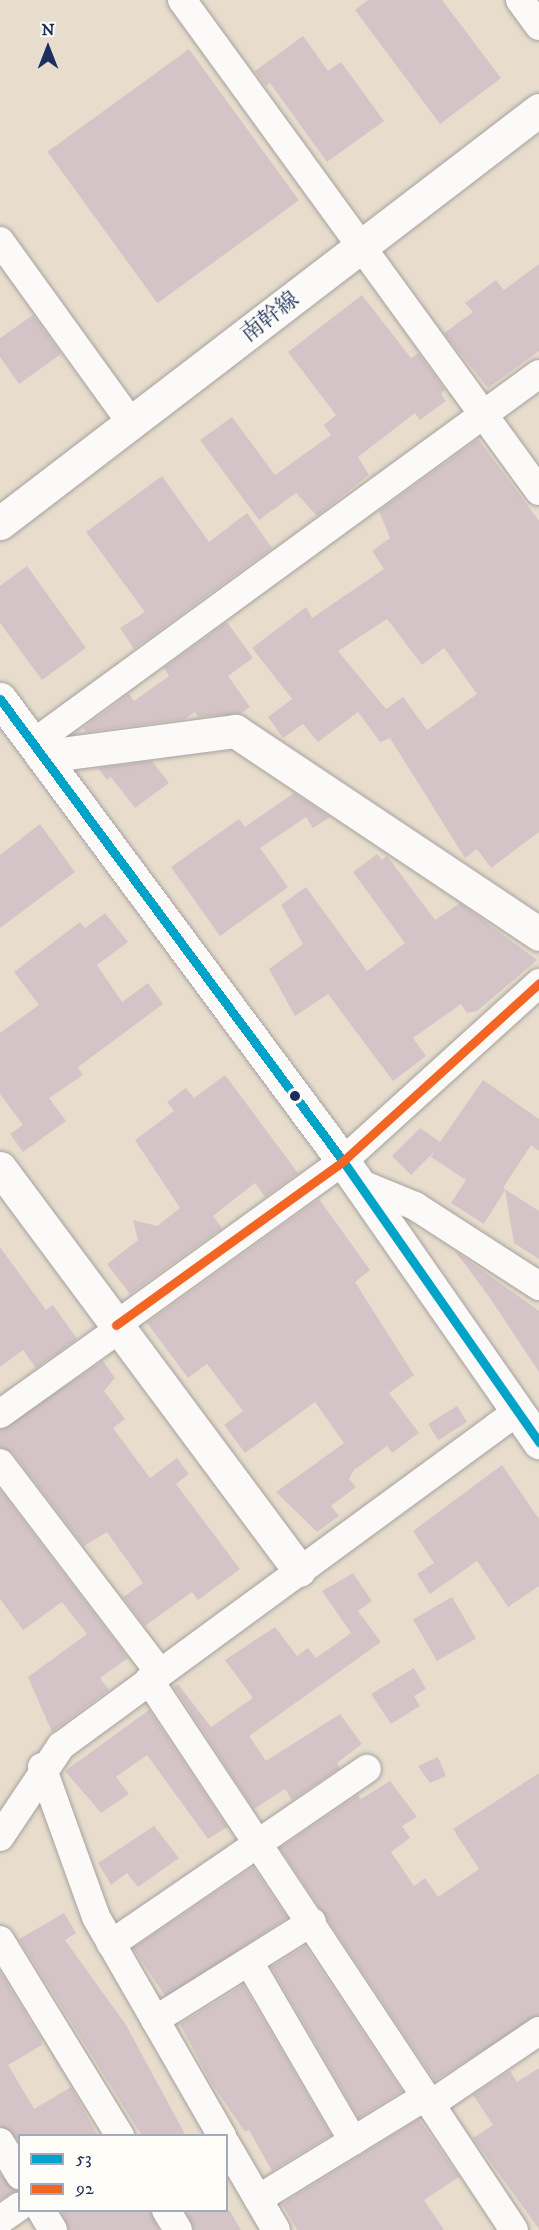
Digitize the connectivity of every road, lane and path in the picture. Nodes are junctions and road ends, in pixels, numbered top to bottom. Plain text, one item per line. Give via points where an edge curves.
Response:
1 (182, 0) edge
2 (520, 0) edge
3 (539, 26) edge
4 (539, 110) edge
5 (0, 241) edge
6 (361, 246) junction
7 (539, 374) edge
8 (483, 415) junction
9 (132, 424) junction
10 (539, 491) edge
11 (0, 523) edge
12 (0, 699) edge
13 (40, 749) junction
14 (539, 934) edge
15 (539, 983) edge
16 (0, 1168) edge
17 (351, 1172) junction
18 (539, 1286) edge
19 (118, 1327) junction
20 (518, 1411) junction
21 (0, 1414) edge
22 (539, 1442) edge
23 (0, 1463) edge
24 (299, 1570) junction
25 (154, 1677) junction
26 (42, 1767) junction
27 (367, 1769) dead end
28 (0, 1837) edge
29 (257, 1843) junction
30 (312, 1922) junction
31 (0, 1940) edge
32 (111, 1944) junction
33 (249, 1962) junction
34 (155, 2020) junction
35 (539, 2031) edge
36 (428, 2100) junction
37 (119, 2134) edge
38 (221, 2134) edge
39 (353, 2140) junction
40 (0, 2142) edge
41 (228, 2147) edge
42 (18, 2172) edge
43 (258, 2199) junction
44 (18, 2207) edge
45 (42, 2212) edge
46 (167, 2212) edge
47 (0, 2220) edge
48 (52, 2230) edge
49 (178, 2230) edge
50 (276, 2230) edge
51 (514, 2230) edge

1 - 6 street
2 - 3 street
4 - 6 main road, 南幹線
5 - 9 street
6 - 8 street
6 - 9 main road, 南幹線
7 - 8 street
8 - 10 street
8 - 13 street
9 - 11 main road, 南幹線
12 - 13 main road
13 - 14 main road via 235,731
13 - 17 main road
15 - 17 street
16 - 19 main road
17 - 18 street via 415,1206
17 - 19 street
17 - 20 main road
19 - 21 street
19 - 24 main road
20 - 22 main road
20 - 24 street
23 - 25 street
24 - 25 street
25 - 26 street via 61,1746
25 - 29 street
26 - 28 street
26 - 32 street
27 - 29 street
29 - 30 street
29 - 32 street
30 - 33 street
30 - 36 street
31 - 37 street
32 - 34 street
33 - 34 street
33 - 39 street
34 - 38 street
35 - 36 street
36 - 39 street
36 - 51 street
39 - 43 street
40 - 42 street
41 - 43 street
43 - 50 street
44 - 47 street
45 - 48 street
46 - 49 street

